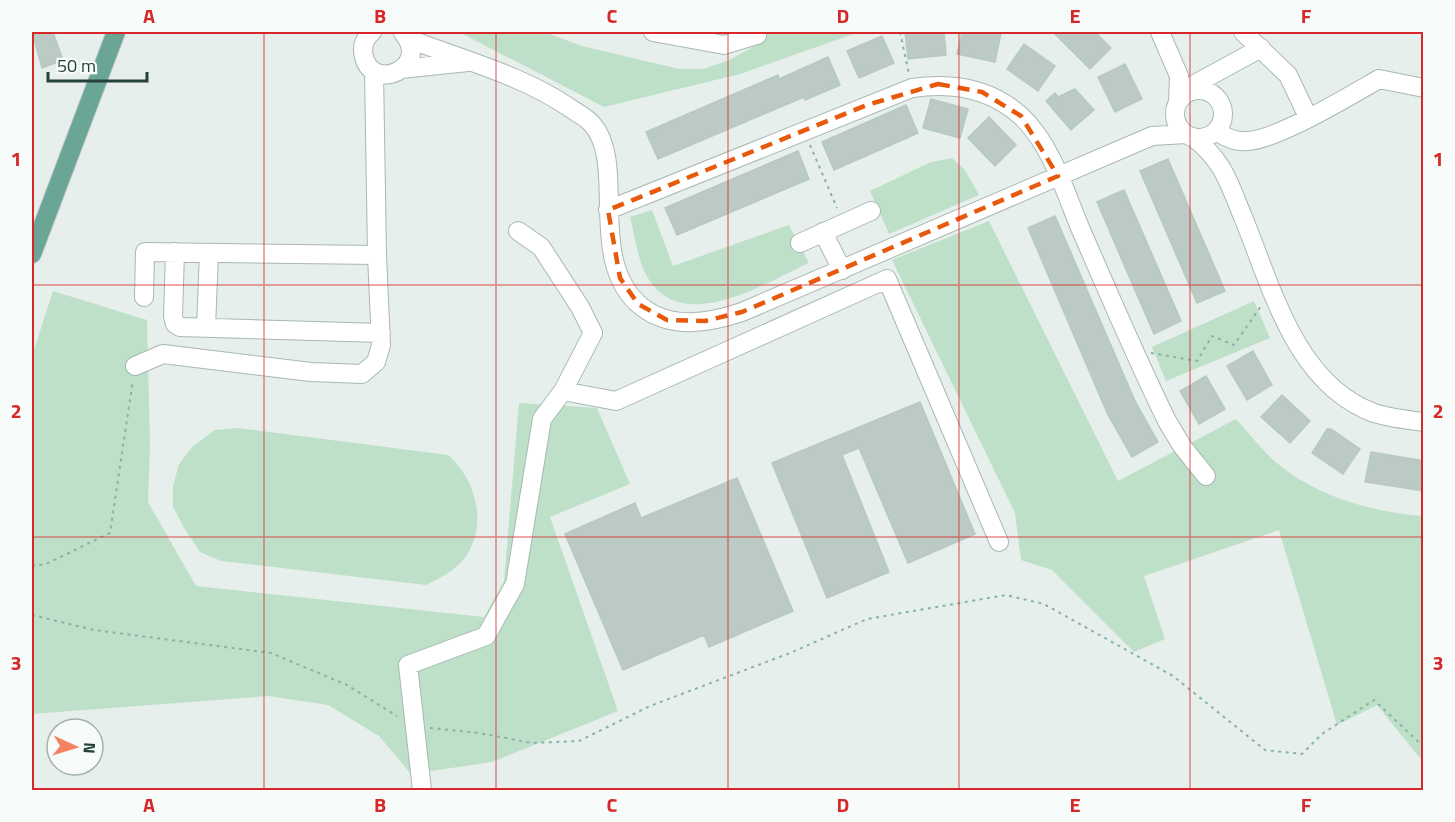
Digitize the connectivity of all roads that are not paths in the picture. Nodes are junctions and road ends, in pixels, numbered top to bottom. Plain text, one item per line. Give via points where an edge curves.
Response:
1 (116, 32) edge
2 (126, 32) edge
3 (372, 32) edge
4 (653, 32) edge
5 (756, 32) edge
6 (1160, 32) edge
7 (1243, 32) edge
8 (404, 33) edge
9 (1261, 48) junction
10 (470, 61) junction
11 (1176, 65) junction
12 (401, 69) junction
13 (374, 71) junction
14 (1199, 87) junction
15 (1424, 88) edge
16 (1176, 107) junction
17 (1308, 117) junction
18 (1221, 127) junction
19 (1152, 136) junction
20 (1190, 136) junction
21 (76, 137) junction
22 (1221, 165) junction
23 (1058, 176) junction
24 (608, 210) junction
25 (871, 211) dead end
26 (518, 231) dead end
27 (823, 232) junction
28 (800, 243) dead end
29 (175, 252) junction
30 (208, 253) junction
31 (32, 254) edge
32 (377, 255) junction
33 (842, 270) junction
34 (144, 297) dead end
35 (206, 328) junction
36 (381, 333) junction
37 (135, 366) road end
38 (563, 391) junction
39 (1424, 422) edge
40 (1206, 476) dead end
41 (999, 542) dead end
42 (422, 790) edge

1 - 21 main road
2 - 21 main road
3 - 13 street via 363,53
4 - 5 street via 724,45 757,35
6 - 11 street
7 - 9 street
8 - 10 street
8 - 12 street via 411,52
9 - 14 street
9 - 17 street via 1288,75
10 - 12 street
10 - 24 street via 549,94 591,123 602,139
11 - 14 street
11 - 16 street via 1180,86
12 - 13 street via 390,74
13 - 32 street
14 - 16 street
14 - 18 street via 1218,98
15 - 17 street via 1379,79
16 - 19 street
16 - 20 street via 1178,123
17 - 18 street via 1260,138 1240,141
18 - 20 street via 1207,136
18 - 22 street
19 - 20 street
19 - 23 street
20 - 22 street
21 - 31 main road
22 - 39 street via 1304,357 1334,390 1354,404 1375,413
23 - 24 street via 1035,131 1021,116 982,92 938,84 912,88
23 - 33 street
23 - 40 street via 1167,421
24 - 33 street via 614,261 623,285 638,304 667,320 721,319
25 - 27 street
26 - 38 street via 541,247 592,333
27 - 28 street
27 - 33 street
29 - 30 street
29 - 34 street via 145,252
29 - 35 street via 175,324
30 - 32 street
30 - 35 street
32 - 36 street
35 - 36 street
36 - 37 street via 376,362 362,374 311,372 163,354
38 - 41 street via 616,401 887,279
38 - 42 street via 542,419 515,584 486,636 408,665

